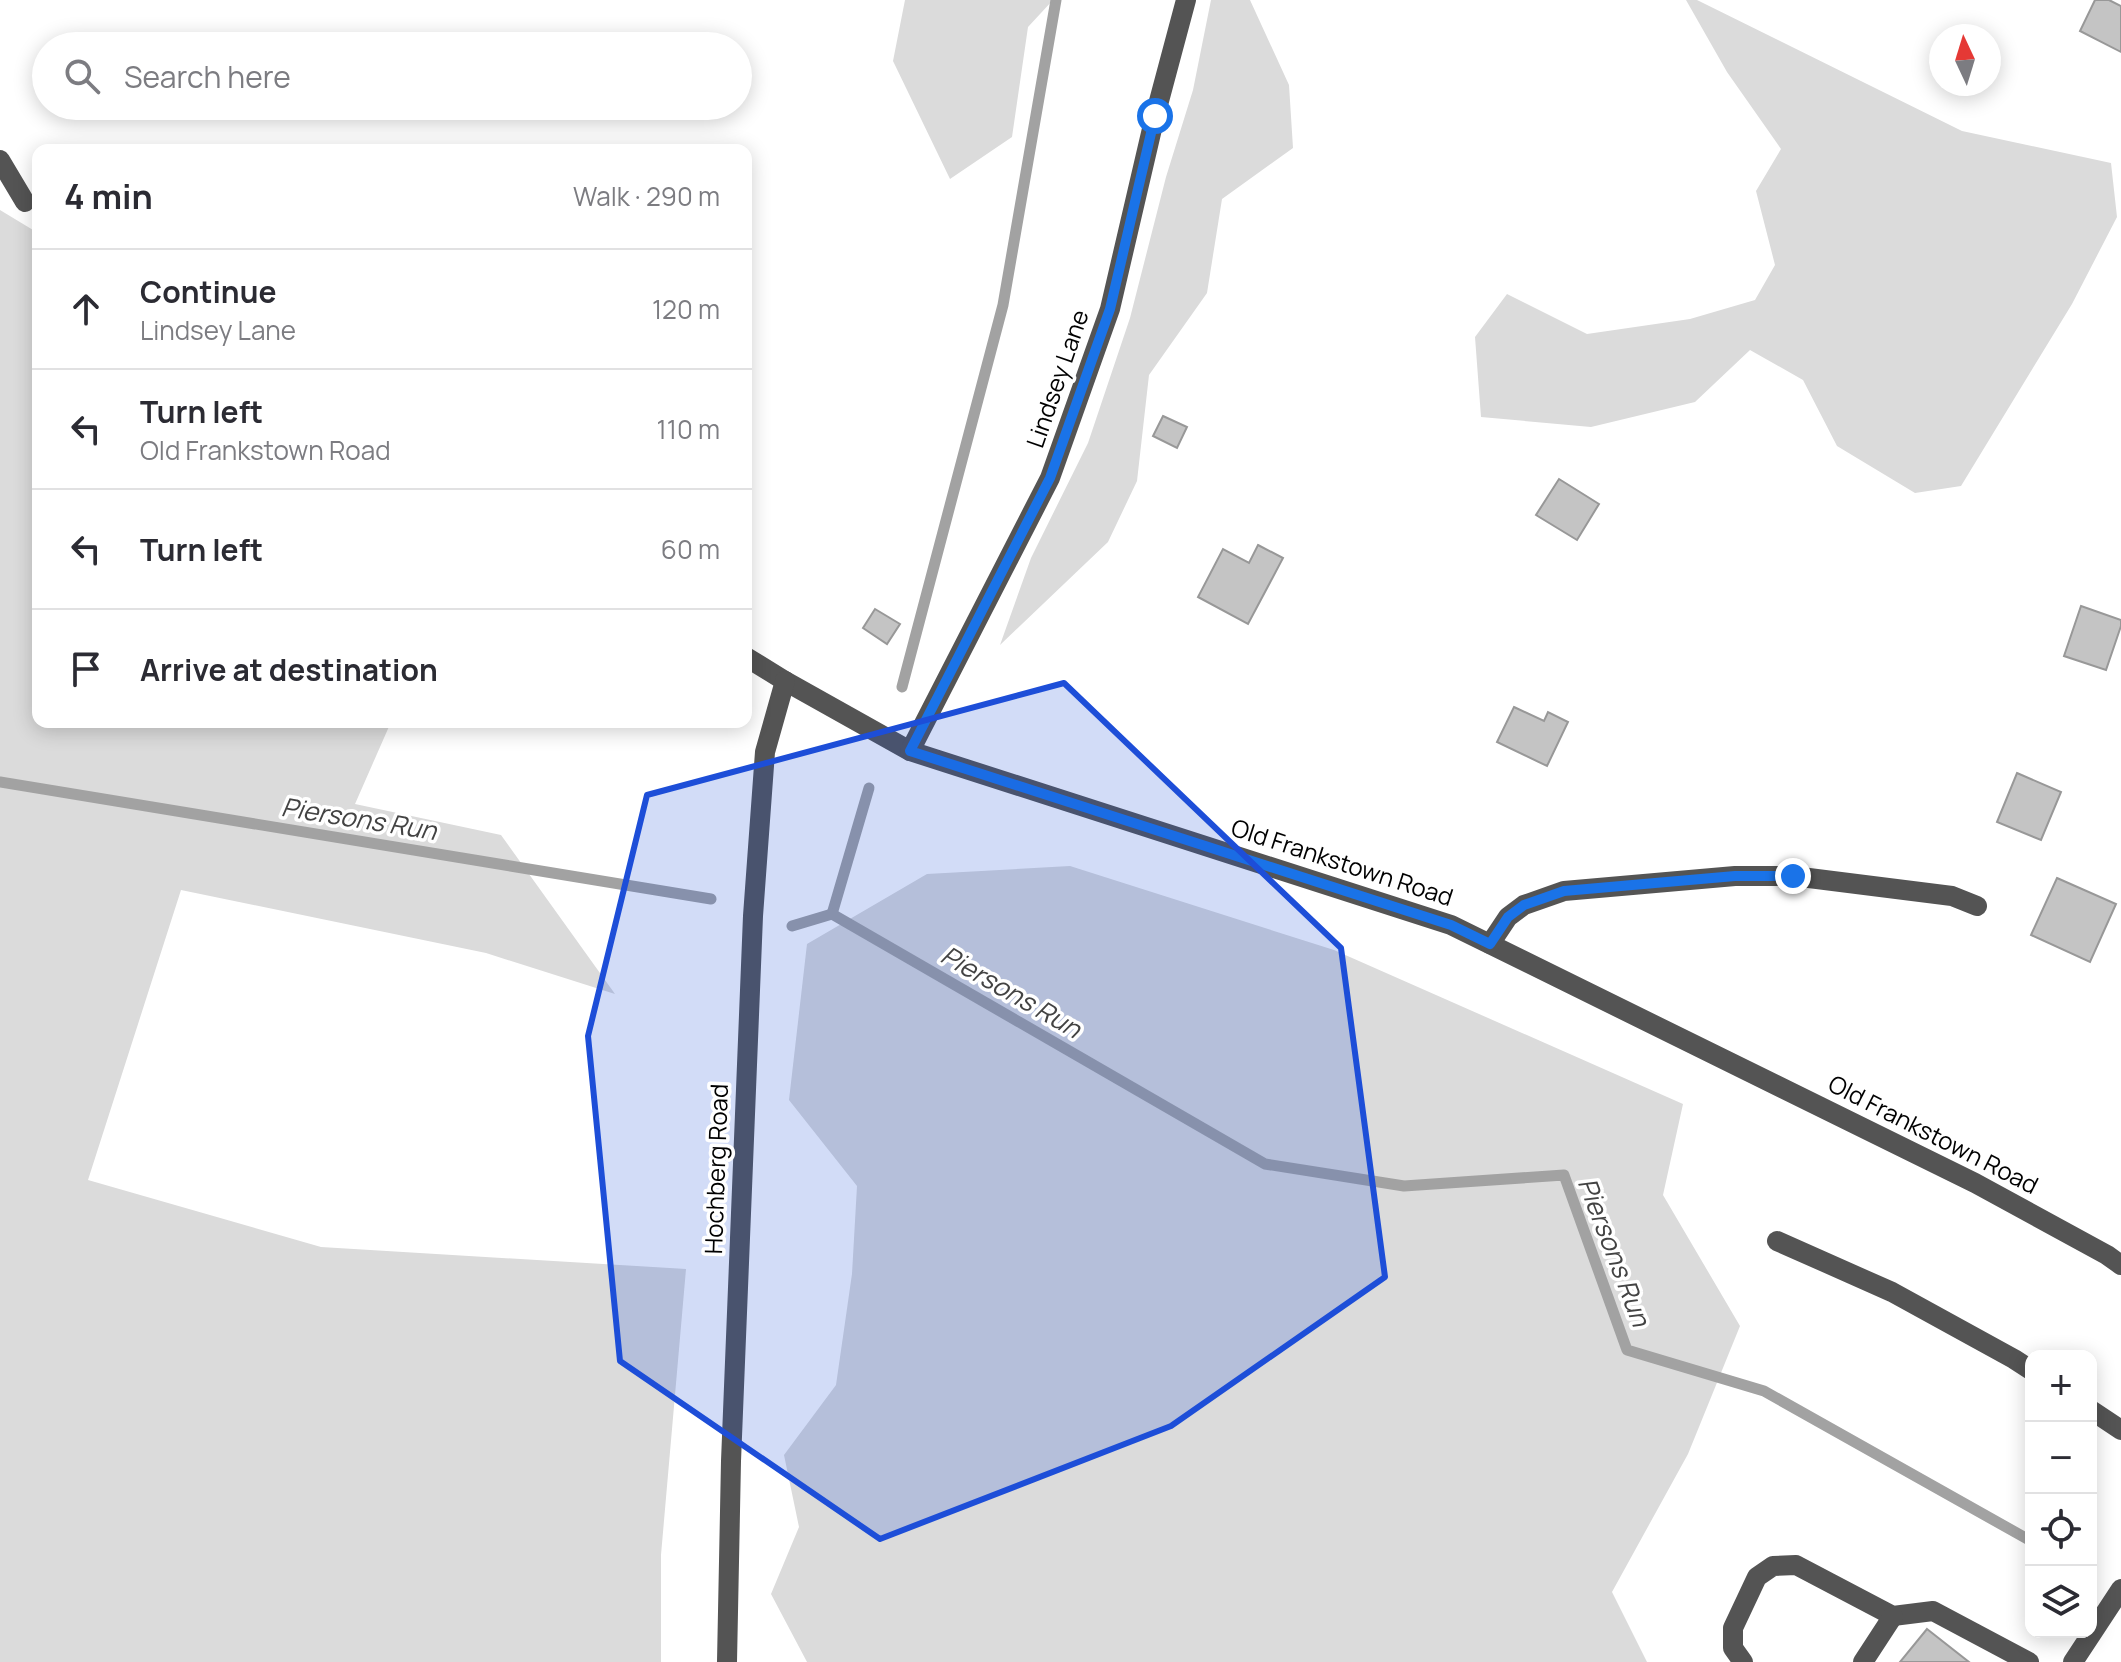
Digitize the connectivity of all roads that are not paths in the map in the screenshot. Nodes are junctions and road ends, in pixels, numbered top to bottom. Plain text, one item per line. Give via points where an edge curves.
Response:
1 (1186, 0) edge
2 (0, 160) edge
3 (0, 190) edge
4 (32, 206) edge
5 (752, 661) edge
6 (785, 681) junction
7 (910, 751) junction
8 (1977, 906) dead end
9 (1490, 944) junction
10 (1777, 1241) dead end
11 (2121, 1265) edge
12 (2025, 1366) edge
13 (2097, 1414) edge
14 (2121, 1430) edge
15 (2121, 1589) edge
16 (1893, 1616) junction
17 (727, 1662) edge
18 (1743, 1662) edge
19 (1863, 1662) edge
20 (2029, 1662) edge
21 (2073, 1662) edge

1 - 7 street, Lindsey Lane via 1110,309 1050,478
2 - 4 street
3 - 4 street
5 - 6 street, Old Frankstown Road
6 - 7 street, Old Frankstown Road
6 - 17 street, Hochberg Road via 765,752 753,916
7 - 9 street, Old Frankstown Road via 1451,925
8 - 9 street via 1952,896 1793,876 1735,876 1564,891 1524,905 1508,917
9 - 11 street, Old Frankstown Road via 1975,1183
10 - 12 street via 1892,1292
13 - 14 street
15 - 21 street
16 - 18 street via 1796,1565 1773,1566 1757,1577 1733,1628 1733,1648
16 - 19 street
16 - 20 street via 1933,1611

